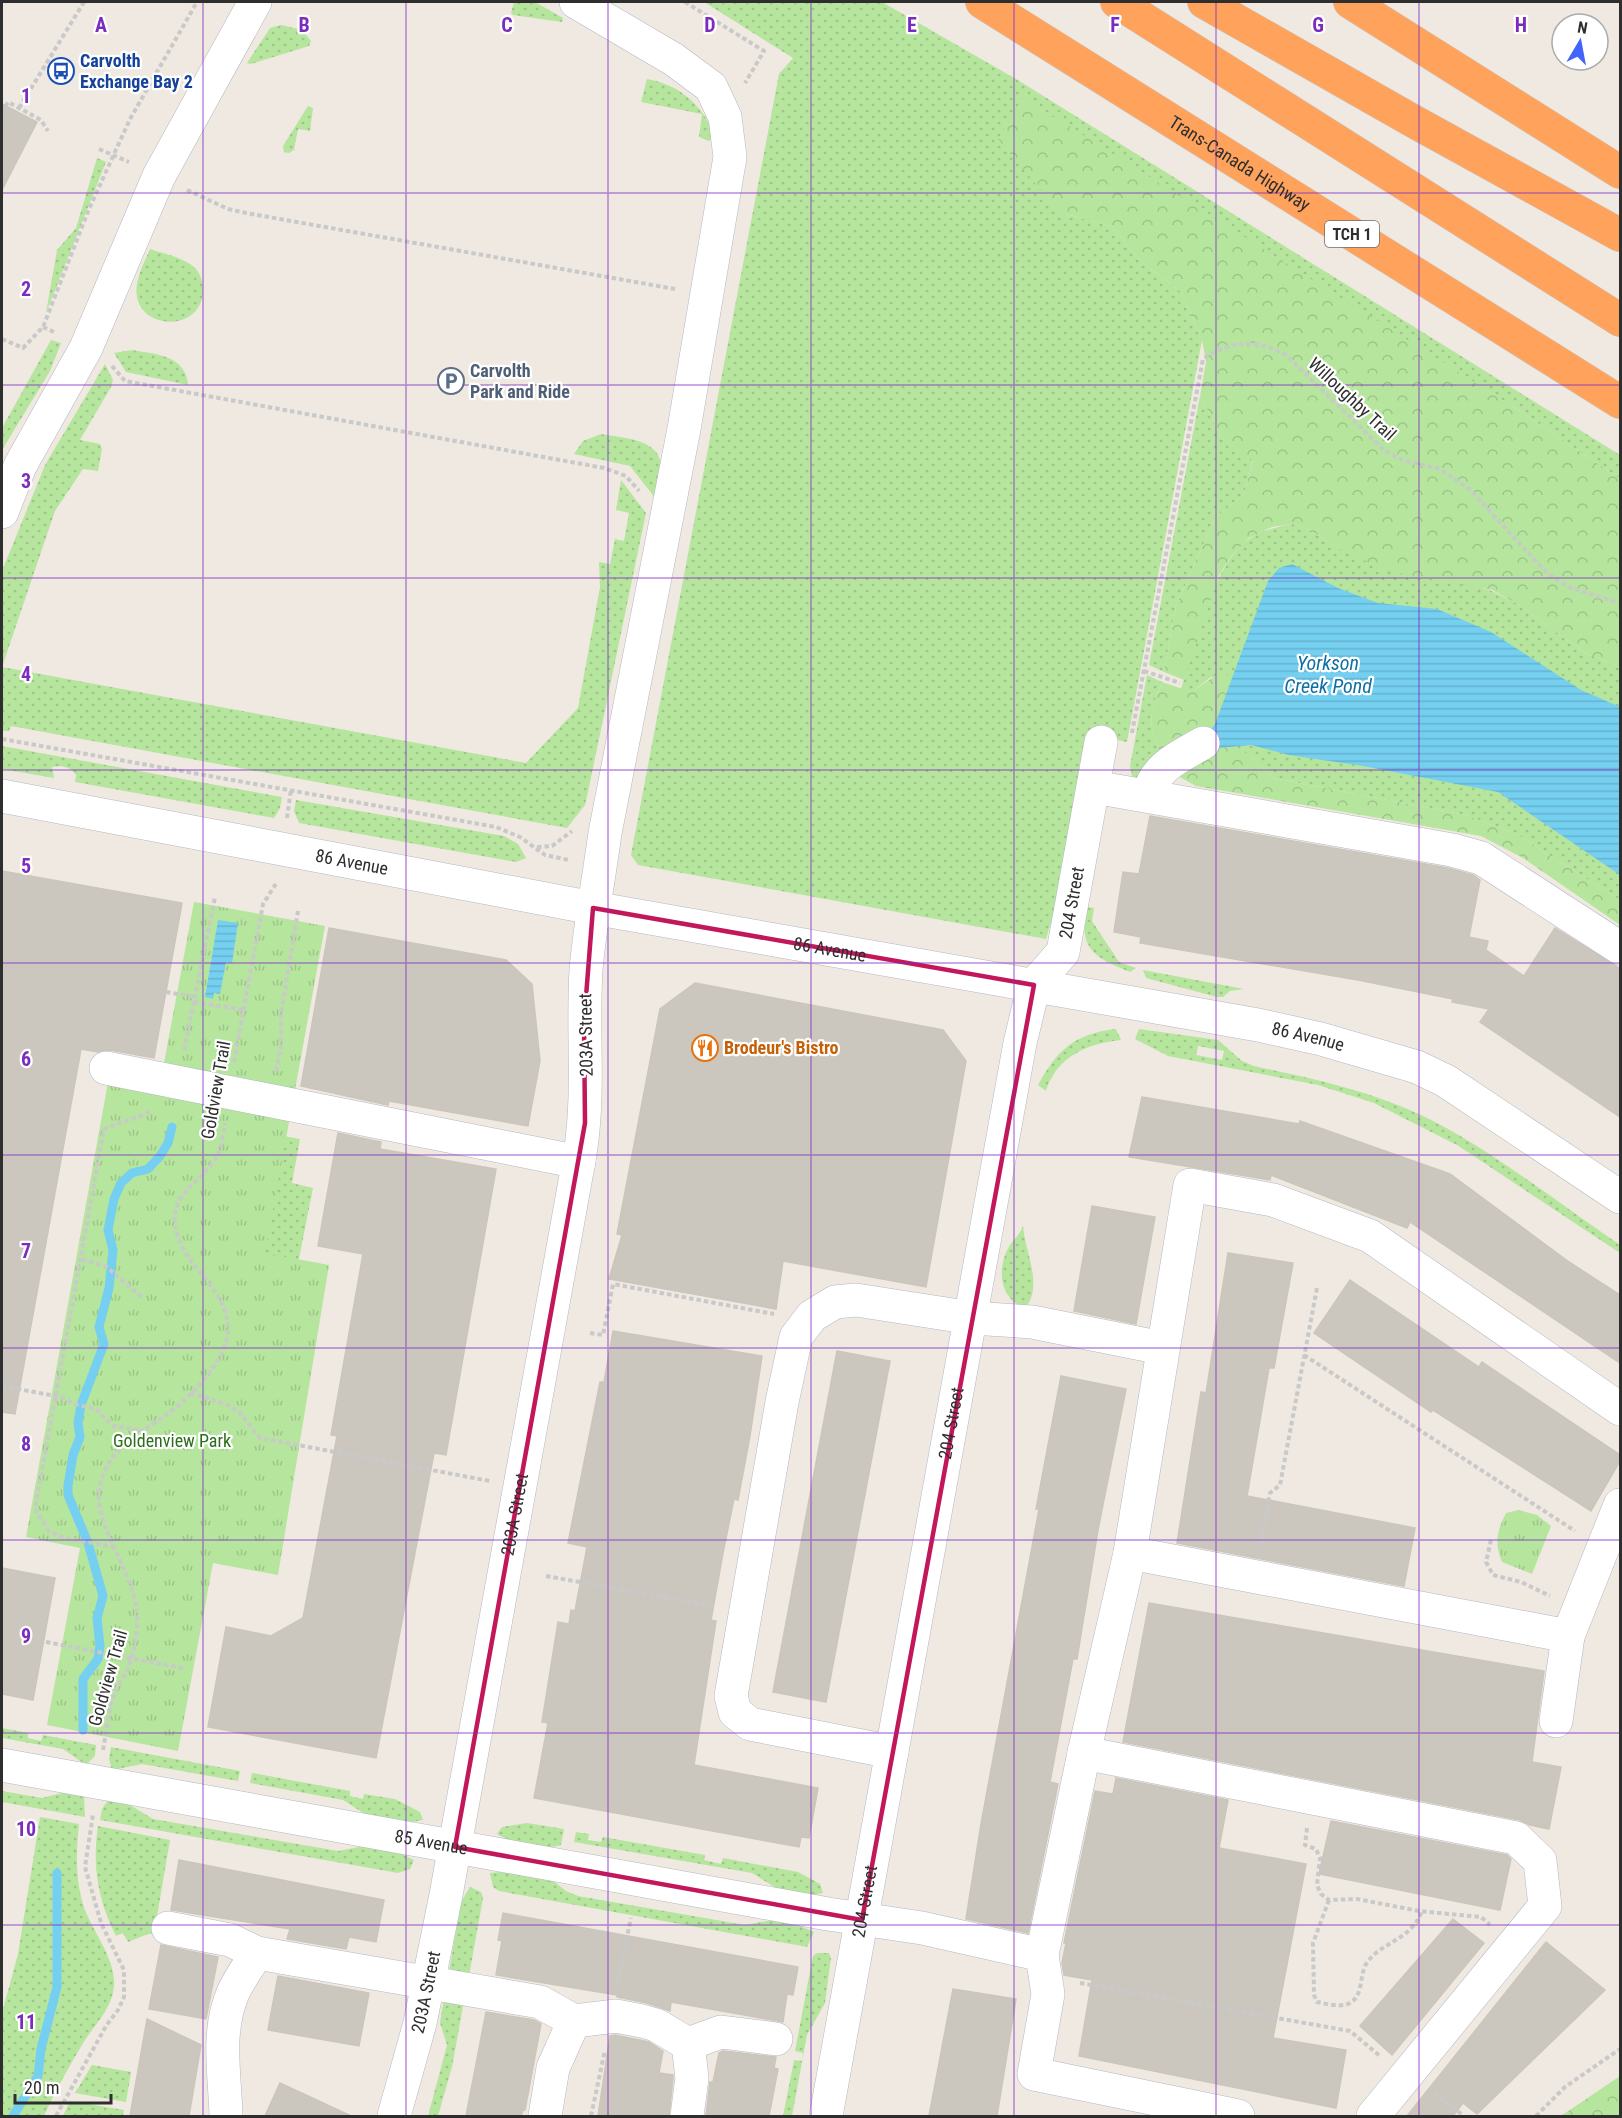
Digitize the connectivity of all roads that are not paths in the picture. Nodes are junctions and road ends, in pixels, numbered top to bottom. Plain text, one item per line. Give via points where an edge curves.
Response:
1 (255, 2) edge
2 (576, 2) edge
3 (982, 2) edge
4 (1118, 2) edge
5 (1204, 2) edge
6 (1350, 2) edge
7 (1620, 172) edge
8 (1620, 236) edge
9 (1620, 320) edge
10 (1620, 402) edge
11 (2, 512) edge
12 (1117, 739) road end
13 (1203, 743) dead end
14 (1094, 787) junction
15 (2, 796) edge
16 (1148, 796) junction
17 (593, 908) junction
18 (1620, 948) edge
19 (1034, 985) junction
20 (106, 1068) dead end
21 (579, 1162) junction
22 (1620, 1197) edge
23 (972, 1318) junction
24 (1162, 1348) junction
25 (1620, 1409) edge
26 (1620, 1505) edge
27 (1130, 1553) junction
28 (1568, 1636) junction
29 (1556, 1721) dead end
30 (892, 1752) junction
31 (1084, 1754) junction
32 (2, 1765) edge
33 (455, 1847) junction
34 (862, 1920) junction
35 (168, 1928) dead end
36 (257, 1953) junction
37 (1044, 1966) junction
38 (428, 1981) junction
39 (574, 2021) junction
40 (776, 2039) dead end
41 (688, 2044) junction
42 (226, 2116) edge
43 (394, 2116) edge
44 (545, 2116) edge
45 (687, 2116) edge
46 (826, 2116) edge
47 (1238, 2116) edge
48 (1372, 2116) edge

1 - 11 street via 159,176 86,348 29,449
2 - 17 street, 203A Street via 673,59 711,87 725,117 730,157 709,295
3 - 10 highway, Trans-Canada Highway / TCH 1
4 - 9 highway
5 - 8 highway
6 - 7 highway
12 - 14 street, 204 Street
13 - 16 street via 1158,772
14 - 16 street
14 - 19 street, 204 Street via 1062,951
15 - 17 street, 86 Avenue
16 - 18 street via 1481,858
17 - 19 street, 86 Avenue
17 - 21 street, 203A Street via 584,1022 587,1091
19 - 22 street, 86 Avenue via 1258,1025 1417,1067 1446,1081
19 - 23 street, 204 Street
20 - 21 street
21 - 33 street, 203A Street
23 - 24 street via 1032,1322
23 - 30 street, 204 Street
23 - 30 street via 856,1300 835,1302 812,1316 796,1337 782,1402 731,1696 735,1712 750,1724
24 - 25 street via 1190,1185 1273,1200 1370,1236
24 - 27 street
26 - 28 street
27 - 28 street
27 - 31 street
28 - 29 street
30 - 34 street, 204 Street
31 - 37 street
31 - 48 street via 1516,1838 1540,1861 1545,1906
32 - 33 street, 85 Avenue
33 - 34 street, 85 Avenue
33 - 38 street, 203A Street
34 - 37 street, 85 Avenue via 922,1928
34 - 46 street, 204 Street
35 - 36 street via 230,1940
36 - 38 street
36 - 42 street via 227,2010 222,2039
37 - 47 street via 1048,1994 1034,2073
38 - 39 street via 540,2002
38 - 43 street, 203A Street
39 - 41 street via 616,2016 642,2020
39 - 44 street via 553,2068
40 - 41 street via 721,2032
41 - 45 street via 692,2078

